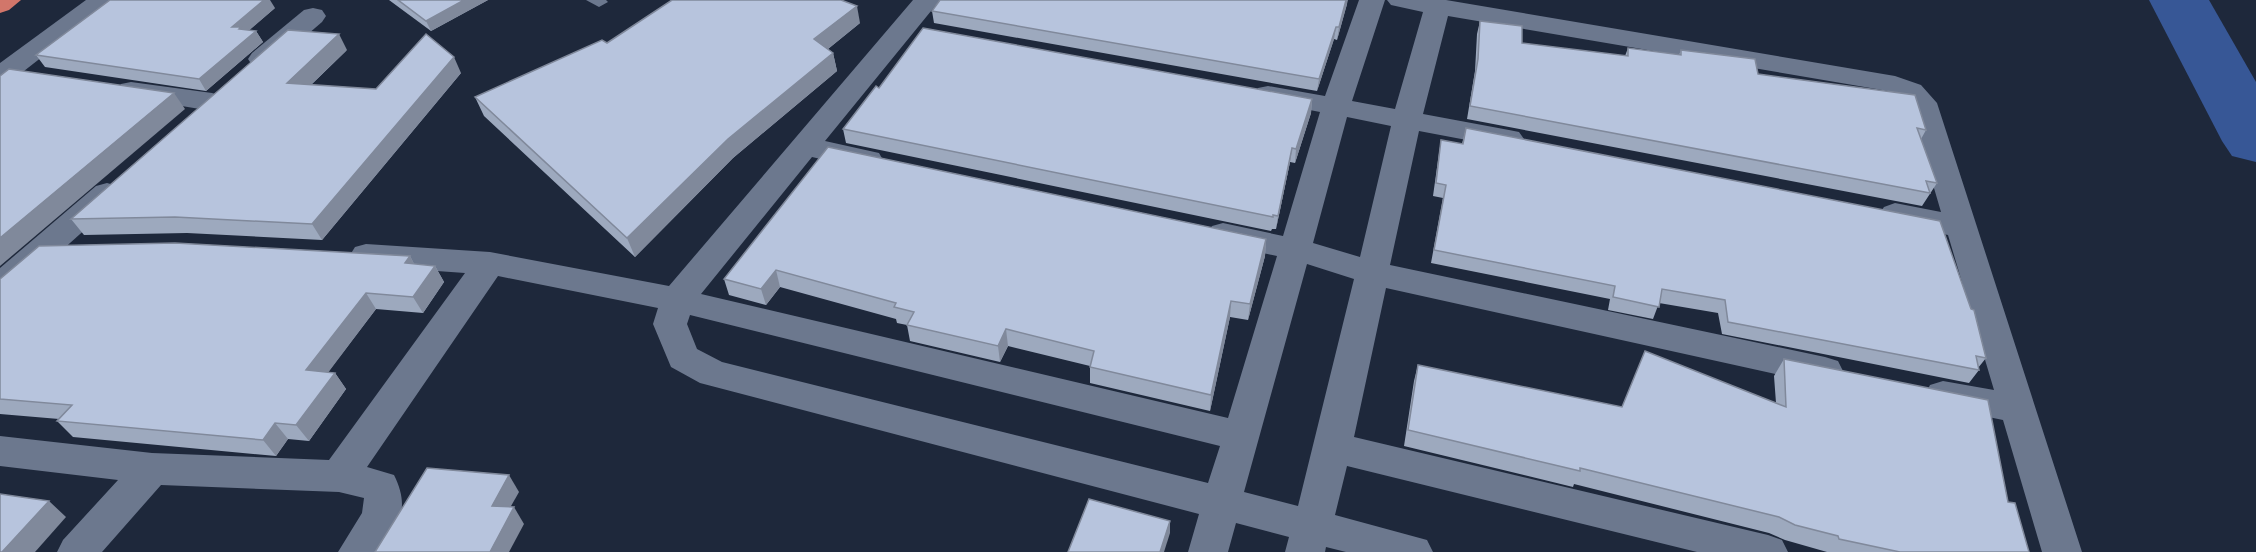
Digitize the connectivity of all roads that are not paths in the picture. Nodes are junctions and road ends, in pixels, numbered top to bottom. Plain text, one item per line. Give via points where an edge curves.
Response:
1 (8, 0) edge
2 (102, 0) edge
3 (927, 0) edge
4 (1372, 0) edge
5 (1400, 0) edge
6 (0, 5) edge
7 (1437, 7) junction
8 (313, 16) dead end
9 (903, 27) junction
10 (938, 33) edge
11 (3, 74) edge
12 (40, 77) edge
13 (109, 87) edge
14 (1243, 89) edge
15 (226, 90) junction
16 (1336, 106) junction
17 (1407, 119) junction
18 (185, 125) edge
19 (1534, 144) edge
20 (804, 146) junction
21 (897, 166) edge
22 (132, 172) edge
23 (1869, 209) edge
24 (1189, 227) edge
25 (1961, 227) junction
26 (91, 248) edge
27 (43, 249) junction
28 (1294, 249) junction
29 (338, 254) edge
30 (490, 263) junction
31 (1372, 273) junction
32 (0, 287) edge
33 (677, 300) junction
34 (1857, 377) edge
35 (1914, 389) edge
36 (2018, 409) junction
37 (1241, 436) junction
38 (1333, 447) junction
39 (0, 451) edge
40 (152, 469) junction
41 (339, 476) junction
42 (1224, 502) junction
43 (1308, 539) edge
44 (77, 552) edge
45 (358, 552) edge
46 (1208, 552) edge
47 (1413, 552) edge
48 (1768, 552) edge
49 (2062, 552) edge

1 - 6 highway
2 - 11 street
3 - 9 street
4 - 16 street
5 - 7 street
7 - 17 street
7 - 25 street via 1895,84 1911,91 1923,103
8 - 15 street
9 - 10 street
9 - 20 street
11 - 12 street
13 - 15 street
14 - 16 street
15 - 18 street
16 - 17 street
16 - 28 street
17 - 19 street
17 - 31 street
20 - 21 street
20 - 33 street
22 - 27 street
23 - 25 street
24 - 28 street
25 - 36 street
26 - 27 street
27 - 32 street
28 - 31 street
28 - 37 street
29 - 30 street
30 - 33 street
30 - 41 street
31 - 34 street
31 - 38 street
33 - 37 street
33 - 42 street via 670,324 683,358 713,373
35 - 36 street
36 - 49 street
37 - 42 street
38 - 43 street
38 - 48 street
39 - 40 street
40 - 41 street
40 - 44 street
41 - 45 street via 380,486 386,499 384,514
42 - 43 street
42 - 46 street
43 - 47 street

